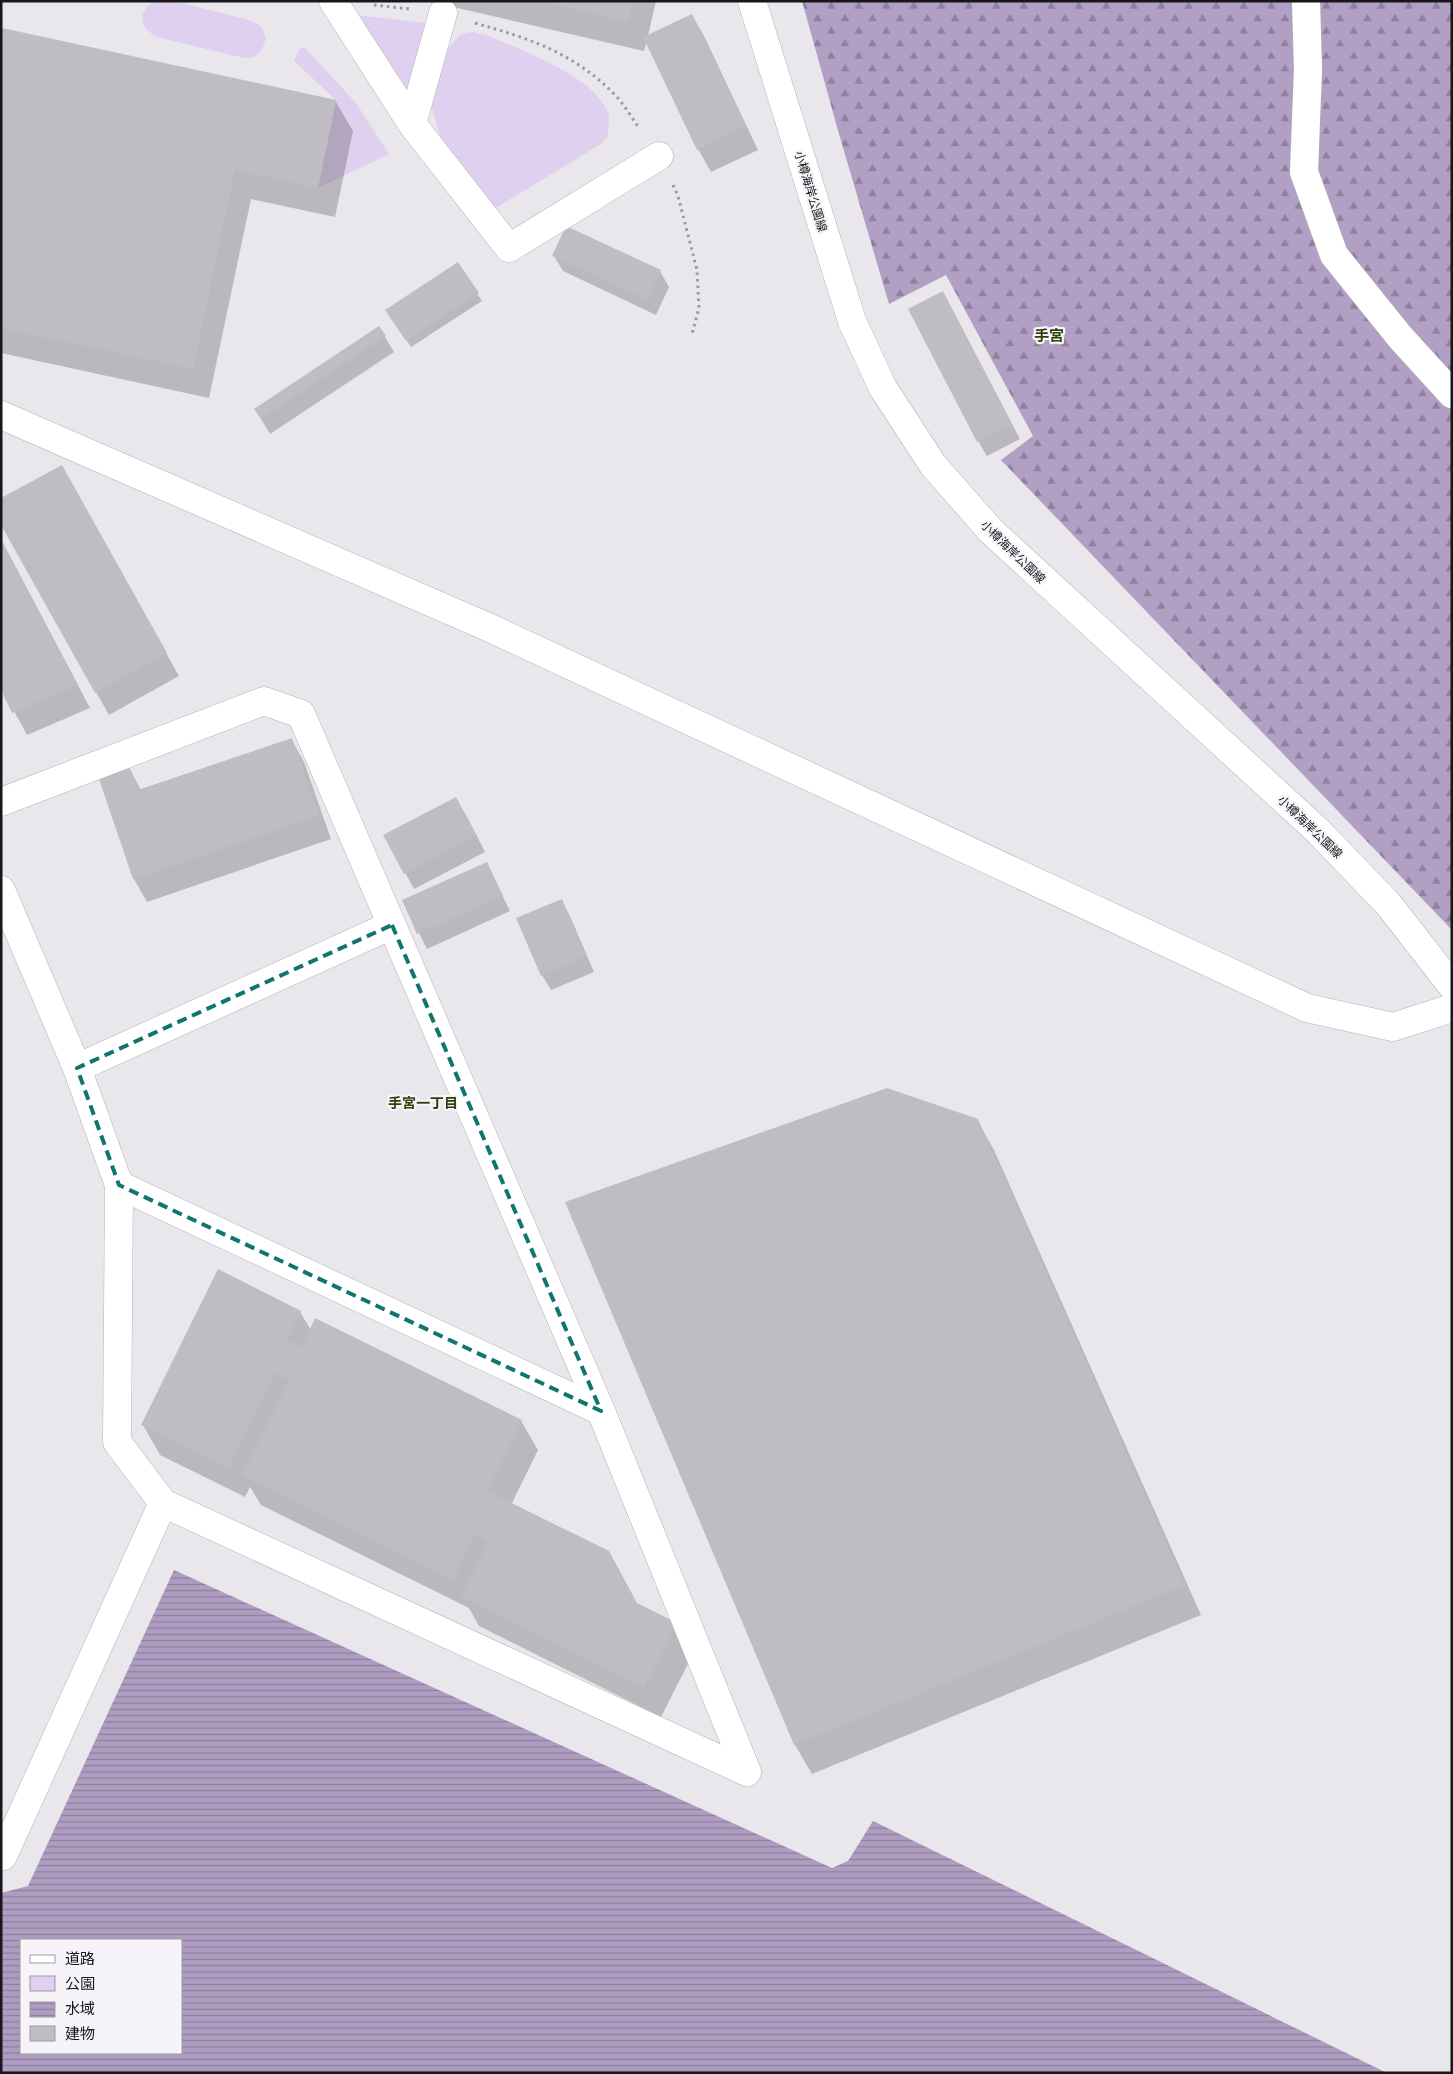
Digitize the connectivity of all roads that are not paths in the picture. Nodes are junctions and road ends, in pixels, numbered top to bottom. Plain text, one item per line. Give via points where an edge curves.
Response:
1 (332, 1) edge
2 (752, 1) edge
3 (1306, 1) edge
4 (443, 13) road end
5 (412, 124) junction
6 (659, 156) road end
7 (1452, 394) edge
8 (1, 416) edge
9 (1, 802) edge
10 (1, 890) edge
11 (392, 925) junction
12 (1452, 986) edge
13 (1452, 1008) edge
14 (77, 1068) junction
15 (119, 1185) junction
16 (601, 1412) junction
17 (163, 1503) junction
18 (1, 1856) edge

1 - 5 street
2 - 12 street, 小樽海岸公園線 via 852,321 883,388 933,465 991,530 1318,832 1389,905
3 - 7 street via 1308,69 1304,172 1334,255 1400,338
4 - 5 street
5 - 6 street via 509,248
8 - 13 street via 490,628 1307,1008 1393,1027
9 - 11 street via 264,700 301,714
10 - 14 street
11 - 14 street
11 - 16 street
14 - 15 street
15 - 16 street
15 - 17 street via 117,1442
16 - 17 street via 747,1772
17 - 18 street

